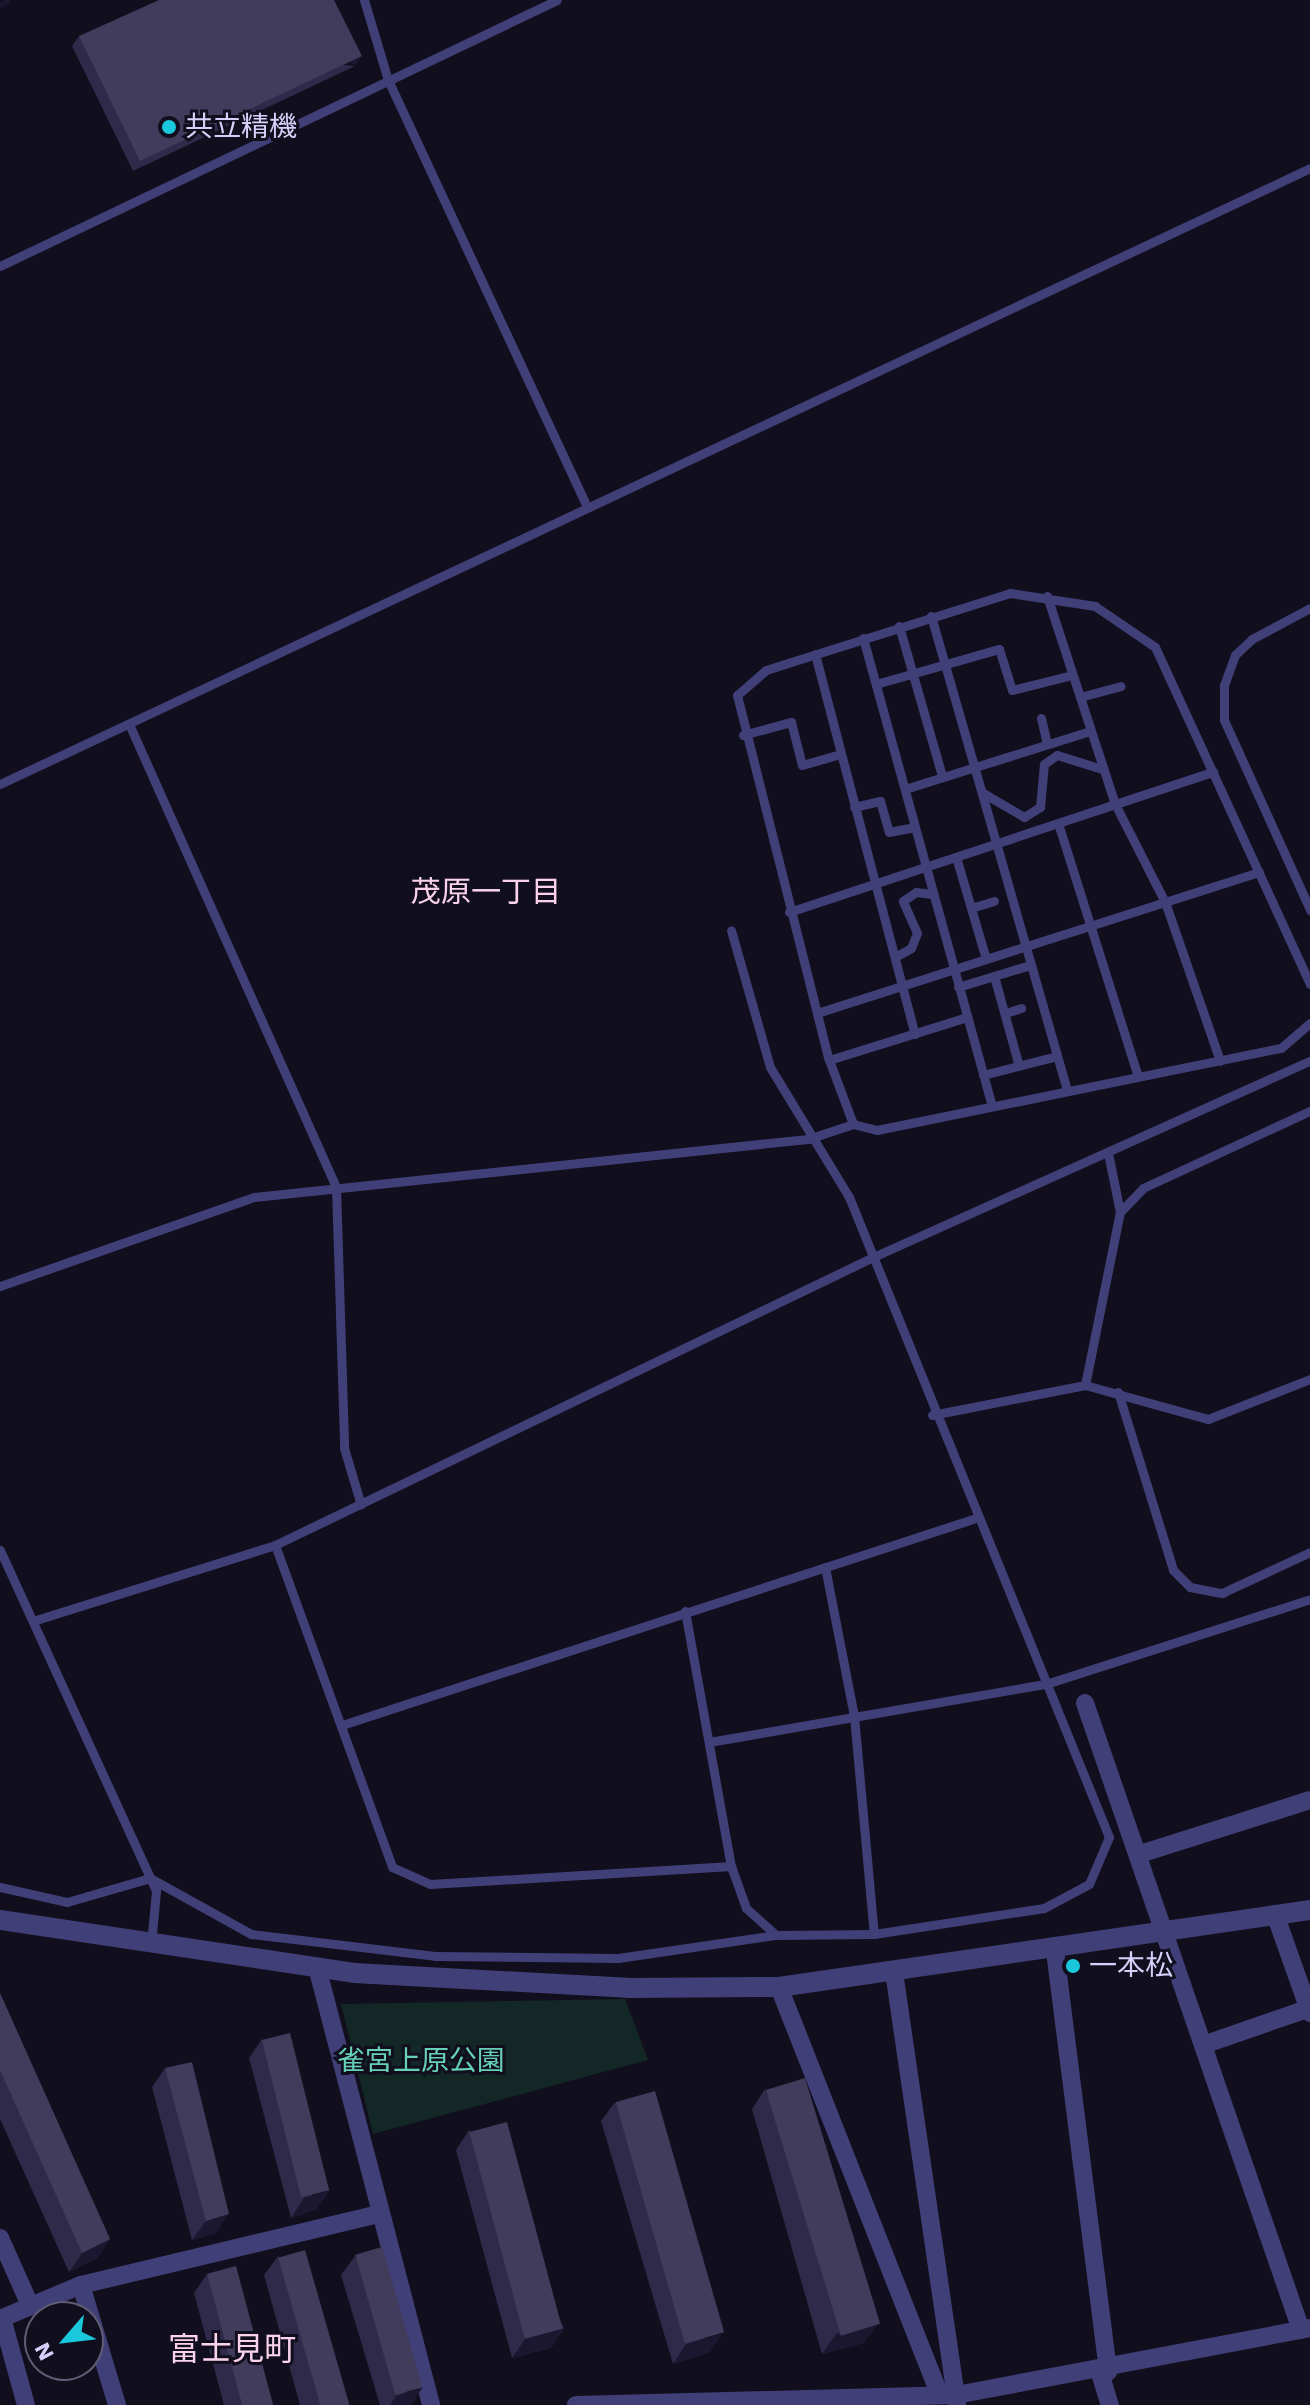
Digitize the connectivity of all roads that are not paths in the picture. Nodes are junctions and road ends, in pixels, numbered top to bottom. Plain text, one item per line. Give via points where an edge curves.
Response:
1 (364, 0) edge
2 (557, 0) edge
3 (388, 80) junction
4 (1310, 168) edge
5 (0, 266) edge
6 (587, 507) junction
7 (1047, 596) junction
8 (1310, 608) edge
9 (931, 616) junction
10 (899, 626) junction
11 (863, 638) junction
12 (815, 654) junction
13 (945, 665) junction
14 (913, 672) junction
15 (1072, 675) junction
16 (876, 684) junction
17 (1121, 686) dead end
18 (1080, 697) junction
19 (1041, 718) dead end
20 (129, 724) junction
21 (1090, 731) junction
22 (743, 735) junction
23 (1047, 743) junction
24 (840, 754) junction
25 (976, 766) junction
26 (1102, 769) junction
27 (1213, 772) junction
28 (942, 776) junction
29 (0, 784) edge
30 (905, 789) junction
31 (983, 793) junction
32 (1115, 804) junction
33 (854, 807) junction
34 (1058, 823) junction
35 (914, 827) junction
36 (997, 843) junction
37 (956, 857) junction
38 (925, 867) junction
39 (1259, 872) junction
40 (875, 884) junction
41 (932, 894) junction
42 (994, 901) dead end
43 (1165, 902) junction
44 (971, 908) junction
45 (1310, 910) edge
46 (789, 912) junction
47 (1092, 925) junction
48 (731, 930) dead end
49 (1025, 947) junction
50 (895, 957) junction
51 (986, 959) junction
52 (1030, 965) junction
53 (953, 970) junction
54 (994, 976) junction
55 (1310, 984) edge
56 (902, 986) junction
57 (958, 987) junction
58 (1021, 1008) dead end
59 (817, 1013) junction
60 (1005, 1013) junction
61 (967, 1017) junction
62 (1310, 1023) edge
63 (915, 1034) junction
64 (1057, 1056) junction
65 (829, 1060) junction
66 (1220, 1061) junction
67 (1310, 1061) edge
68 (1019, 1066) junction
69 (983, 1075) junction
70 (1138, 1077) junction
71 (1067, 1091) junction
72 (992, 1106) junction
73 (1310, 1111) edge
74 (853, 1124) junction
75 (808, 1139) junction
76 (1108, 1153) junction
77 (336, 1187) junction
78 (1120, 1212) junction
79 (871, 1258) junction
80 (0, 1286) edge
81 (1310, 1379) edge
82 (1085, 1385) junction
83 (1118, 1392) junction
84 (932, 1415) junction
85 (361, 1505) junction
86 (976, 1518) junction
87 (275, 1545) junction
88 (0, 1550) edge
89 (1310, 1552) edge
90 (825, 1567) junction
91 (1310, 1599) edge
92 (685, 1611) junction
93 (36, 1620) junction
94 (1049, 1683) junction
95 (1085, 1703) dead end
96 (854, 1716) junction
97 (342, 1725) junction
98 (709, 1742) junction
99 (1310, 1800) edge
100 (1140, 1854) junction
101 (731, 1866) junction
102 (150, 1878) junction
103 (0, 1887) edge
104 (1310, 1910) edge
105 (1275, 1914) junction
106 (0, 1920) edge
107 (874, 1934) junction
108 (776, 1935) junction
109 (1170, 1936) junction
110 (151, 1947) junction
111 (1055, 1951) junction
112 (317, 1967) junction
113 (894, 1972) junction
114 (779, 1987) junction
115 (1309, 2009) edge
116 (1206, 2044) junction
117 (378, 2214) junction
118 (0, 2238) edge
119 (81, 2285) junction
120 (28, 2301) edge
121 (40, 2301) edge
122 (24, 2308) edge
123 (1, 2318) edge
124 (1306, 2329) edge
125 (1104, 2372) junction
126 (951, 2398) edge
127 (26, 2405) edge
128 (117, 2405) edge
129 (431, 2405) edge
130 (576, 2405) edge
131 (1110, 2405) edge

1 - 3 lane
2 - 3 lane
3 - 5 lane
3 - 6 lane
4 - 6 lane
6 - 20 lane
7 - 9 lane via 1010,593
7 - 15 lane
7 - 27 lane via 1095,606 1155,647
8 - 45 lane via 1252,639 1235,655 1224,686 1224,720
9 - 10 lane
9 - 13 lane
10 - 11 lane
10 - 14 lane
11 - 12 lane
11 - 16 lane
12 - 22 lane via 746,681 737,695
12 - 24 lane
13 - 14 lane
13 - 15 lane via 999,649 1012,690
13 - 25 lane
14 - 16 lane
14 - 28 lane
15 - 18 lane
16 - 30 lane
17 - 18 lane
18 - 21 lane
19 - 23 lane
20 - 29 lane
20 - 77 lane
21 - 23 lane
21 - 26 lane
22 - 24 lane via 791,722 802,765
22 - 46 lane
23 - 25 lane
24 - 33 lane
25 - 28 lane
25 - 31 lane
26 - 31 lane via 1057,755 1044,764 1040,807 1024,817
26 - 32 lane
27 - 32 lane
27 - 39 lane
28 - 30 lane
30 - 35 lane
31 - 36 lane
32 - 34 lane
32 - 43 lane
33 - 35 lane via 880,801 889,832
33 - 40 lane
34 - 36 lane
34 - 47 lane
35 - 38 lane
36 - 37 lane
36 - 49 lane
37 - 38 lane
37 - 44 lane
38 - 40 lane
38 - 41 lane
39 - 43 lane
39 - 55 lane
40 - 46 lane
40 - 50 lane
41 - 50 lane via 916,892 903,901 917,933 911,948
41 - 53 lane
42 - 44 lane
43 - 47 lane
43 - 66 lane
44 - 51 lane
46 - 59 lane
47 - 49 lane
47 - 70 lane
48 - 75 lane via 770,1067
49 - 51 lane
49 - 52 lane
50 - 56 lane
51 - 53 lane
52 - 54 lane
52 - 64 lane
53 - 56 lane
53 - 57 lane
54 - 57 lane
54 - 60 lane
56 - 59 lane
56 - 63 lane
57 - 61 lane
58 - 60 lane
59 - 65 lane
60 - 68 lane
61 - 63 lane
61 - 69 lane
62 - 66 lane via 1281,1048
63 - 65 lane
64 - 68 lane
64 - 71 lane
65 - 74 lane
66 - 70 lane
67 - 76 lane
68 - 69 lane
69 - 72 lane
70 - 71 lane
71 - 72 lane
72 - 74 lane via 877,1130
73 - 78 lane via 1143,1188
74 - 75 lane
75 - 77 lane
75 - 79 lane via 849,1197
76 - 78 lane
76 - 79 lane
77 - 80 lane via 254,1197
77 - 85 lane via 344,1448
78 - 82 lane
79 - 84 lane
79 - 85 lane
81 - 83 lane via 1208,1419
82 - 83 lane
82 - 84 lane
83 - 89 lane via 1173,1570 1190,1587 1222,1593
84 - 86 lane
85 - 87 lane
86 - 90 lane
86 - 94 lane
87 - 93 lane
87 - 97 lane
88 - 93 lane
90 - 92 lane
90 - 96 lane
91 - 94 lane
92 - 97 lane
92 - 98 lane
93 - 102 lane
94 - 96 lane
94 - 107 lane via 1109,1837 1089,1884 1044,1908
95 - 100 street
96 - 98 lane
96 - 107 lane
97 - 101 lane via 392,1867 430,1884
98 - 101 lane
99 - 100 street
100 - 109 street
101 - 108 lane via 746,1908
102 - 103 lane via 67,1902
102 - 108 lane via 251,1934 435,1956 618,1958
102 - 110 lane via 156,1891
104 - 105 street
105 - 109 street
105 - 115 street
106 - 110 street
107 - 108 lane
109 - 111 street
109 - 116 street
110 - 112 street
111 - 113 street
111 - 125 street
112 - 114 street via 628,1988
112 - 117 street
113 - 114 street
113 - 126 street
114 - 126 street
115 - 116 street
116 - 124 street
117 - 119 street
117 - 129 street
118 - 120 street
119 - 121 street
119 - 128 street
122 - 123 street
123 - 127 street
124 - 125 street
125 - 126 street
125 - 131 street
126 - 130 street

